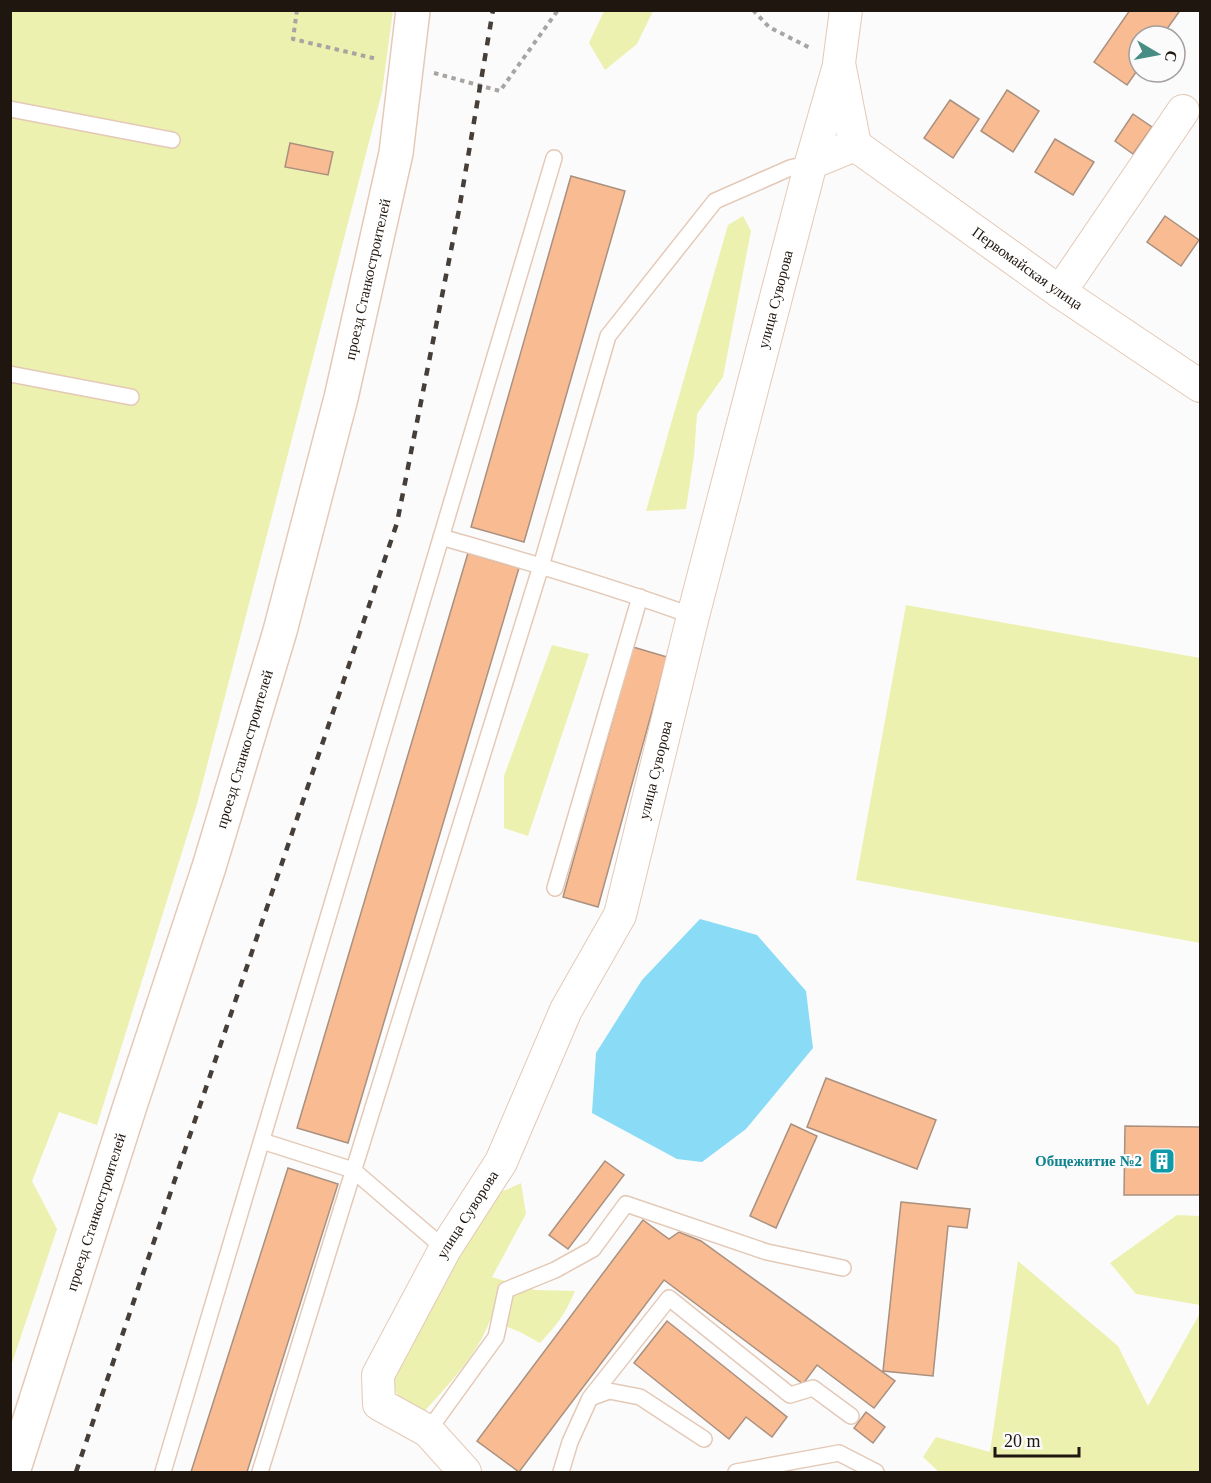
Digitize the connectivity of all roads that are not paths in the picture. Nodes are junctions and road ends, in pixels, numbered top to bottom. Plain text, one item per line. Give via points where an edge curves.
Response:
1 (413, 10) edge
2 (846, 10) edge
3 (839, 63) junction
4 (10, 109) edge
5 (1183, 111) dead end
6 (172, 140) dead end
7 (855, 146) junction
8 (554, 158) dead end
9 (811, 163) junction
10 (1060, 292) junction
11 (10, 374) edge
12 (1200, 386) edge
13 (131, 397) dead end
14 (441, 537) junction
15 (541, 566) junction
16 (640, 597) junction
17 (693, 616) junction
18 (555, 888) dead end
19 (262, 1141) junction
20 (353, 1170) junction
21 (445, 1249) junction
22 (843, 1269) dead end
23 (590, 1398) junction
24 (851, 1416) dead end
25 (428, 1431) junction
26 (704, 1439) dead end
27 (13, 1473) edge
28 (164, 1473) edge
29 (260, 1473) edge
30 (465, 1473) edge
31 (561, 1473) edge
32 (736, 1473) edge
33 (876, 1473) edge

1 - 27 main road, проезд Станкостроителей via 396,153 341,398 280,632 209,867
2 - 3 street
3 - 7 street
3 - 9 street, улица Суворова
4 - 6 lane
5 - 10 street
7 - 9 street
7 - 10 street, Первомайская улица
8 - 14 lane
9 - 15 lane via 790,168 715,201 608,336
9 - 17 street, улица Суворова
10 - 12 street, Первомайская улица
11 - 13 lane
14 - 15 lane
14 - 19 lane
15 - 16 lane
15 - 20 lane
16 - 17 lane
16 - 18 lane
17 - 21 street, улица Суворова via 620,915 566,1010 501,1162
19 - 20 lane
19 - 28 lane
20 - 21 lane
20 - 29 lane
21 - 25 street, улица Суворова via 378,1375 379,1404
22 - 25 lane via 767,1252 626,1204 593,1249 506,1290 496,1336
23 - 24 lane via 669,1298 790,1395 813,1388
23 - 26 lane via 609,1391 640,1397
23 - 31 lane
25 - 30 street, улица Суворова
32 - 33 lane via 839,1453

